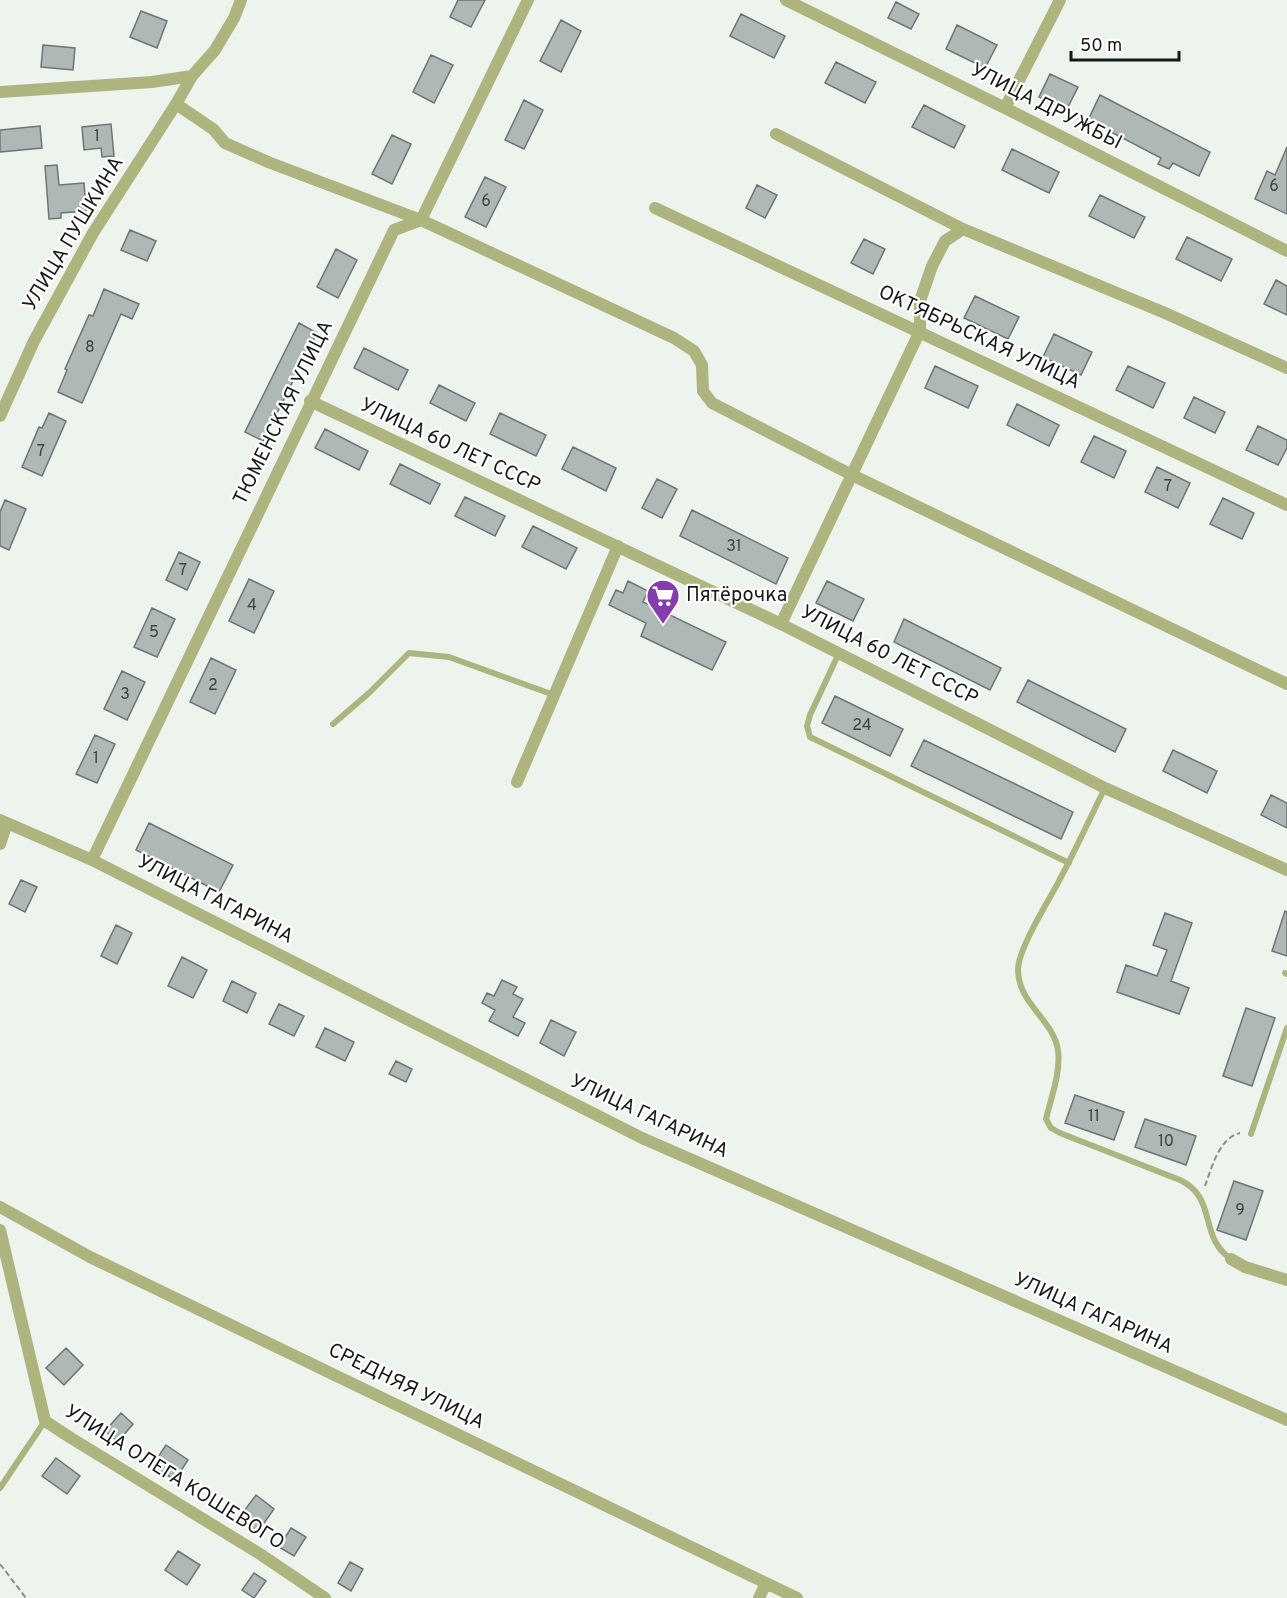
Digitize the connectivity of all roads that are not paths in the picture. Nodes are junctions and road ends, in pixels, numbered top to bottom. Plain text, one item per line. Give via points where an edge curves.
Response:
1 (241, 0) edge
2 (528, 0) edge
3 (786, 0) edge
4 (1060, 0) edge
5 (192, 76) junction
6 (0, 92) edge
7 (176, 104) junction
8 (1005, 108) junction
9 (776, 134) dead end
10 (655, 208) dead end
11 (421, 220) junction
12 (963, 229) junction
13 (1287, 251) edge
14 (921, 332) junction
15 (1287, 368) edge
16 (310, 401) junction
17 (0, 416) edge
18 (852, 475) junction
19 (1287, 505) edge
20 (618, 546) junction
21 (781, 624) junction
22 (839, 653) junction
23 (1287, 684) edge
24 (554, 695) junction
25 (333, 724) dead end
26 (517, 782) dead end
27 (1105, 788) junction
28 (4, 821) edge
29 (0, 844) edge
30 (92, 860) junction
31 (1069, 863) junction
32 (1287, 870) edge
33 (1287, 1028) edge
34 (1251, 1134) road end
35 (0, 1207) edge
36 (0, 1230) edge
37 (1231, 1259) joint
38 (1287, 1280) edge
39 (1287, 1420) edge
40 (45, 1421) junction
41 (0, 1488) edge
42 (766, 1583) junction
43 (325, 1598) edge
44 (759, 1598) edge
45 (797, 1598) edge

1 - 5 street, УЛИЦА ПУШКИНА via 215,50
2 - 11 street
3 - 8 street, УЛИЦА ДРУЖБЫ
4 - 8 street
5 - 6 street
5 - 7 street, УЛИЦА ПУШКИНА
7 - 11 street via 225,142
7 - 17 street, УЛИЦА ПУШКИНА via 93,233 34,341
8 - 13 street, УЛИЦА ДРУЖБЫ
9 - 12 street
10 - 14 street, ОКТЯБРЬСКАЯ УЛИЦА
11 - 16 street, ТЮМЕНСКАЯ УЛИЦА via 394,230
11 - 18 street via 674,338 694,351 702,365 703,391 712,403
12 - 14 street via 945,241 932,266 920,301
12 - 15 street
14 - 18 street
14 - 19 street, ОКТЯБРЬСКАЯ УЛИЦА
16 - 20 street, УЛИЦА 60 ЛЕТ СССР
16 - 30 street, ТЮМЕНСКАЯ УЛИЦА
18 - 21 street
18 - 23 street
20 - 21 street, УЛИЦА 60 ЛЕТ СССР
20 - 24 street
21 - 22 street, УЛИЦА 60 ЛЕТ СССР
22 - 27 street, УЛИЦА 60 ЛЕТ СССР
22 - 31 lane via 810,715 810,738
24 - 25 lane via 449,657 410,652
24 - 26 street
27 - 31 lane
27 - 32 street, УЛИЦА 60 ЛЕТ СССР
28 - 29 street
28 - 30 street, УЛИЦА ГАГАРИНА
30 - 39 street, УЛИЦА ГАГАРИНА via 642,1138
31 - 37 lane via 1019,957 1019,981 1058,1050 1048,1124 1060,1133 1195,1188 1216,1245
33 - 34 lane
35 - 42 street, СРЕДНЯЯ УЛИЦА via 90,1257
36 - 40 street, УЛИЦА ОЛЕГА КОШЕВОГО
37 - 38 street
40 - 41 lane
40 - 43 street, УЛИЦА ОЛЕГА КОШЕВОГО
42 - 44 street
42 - 45 street, СРЕДНЯЯ УЛИЦА

